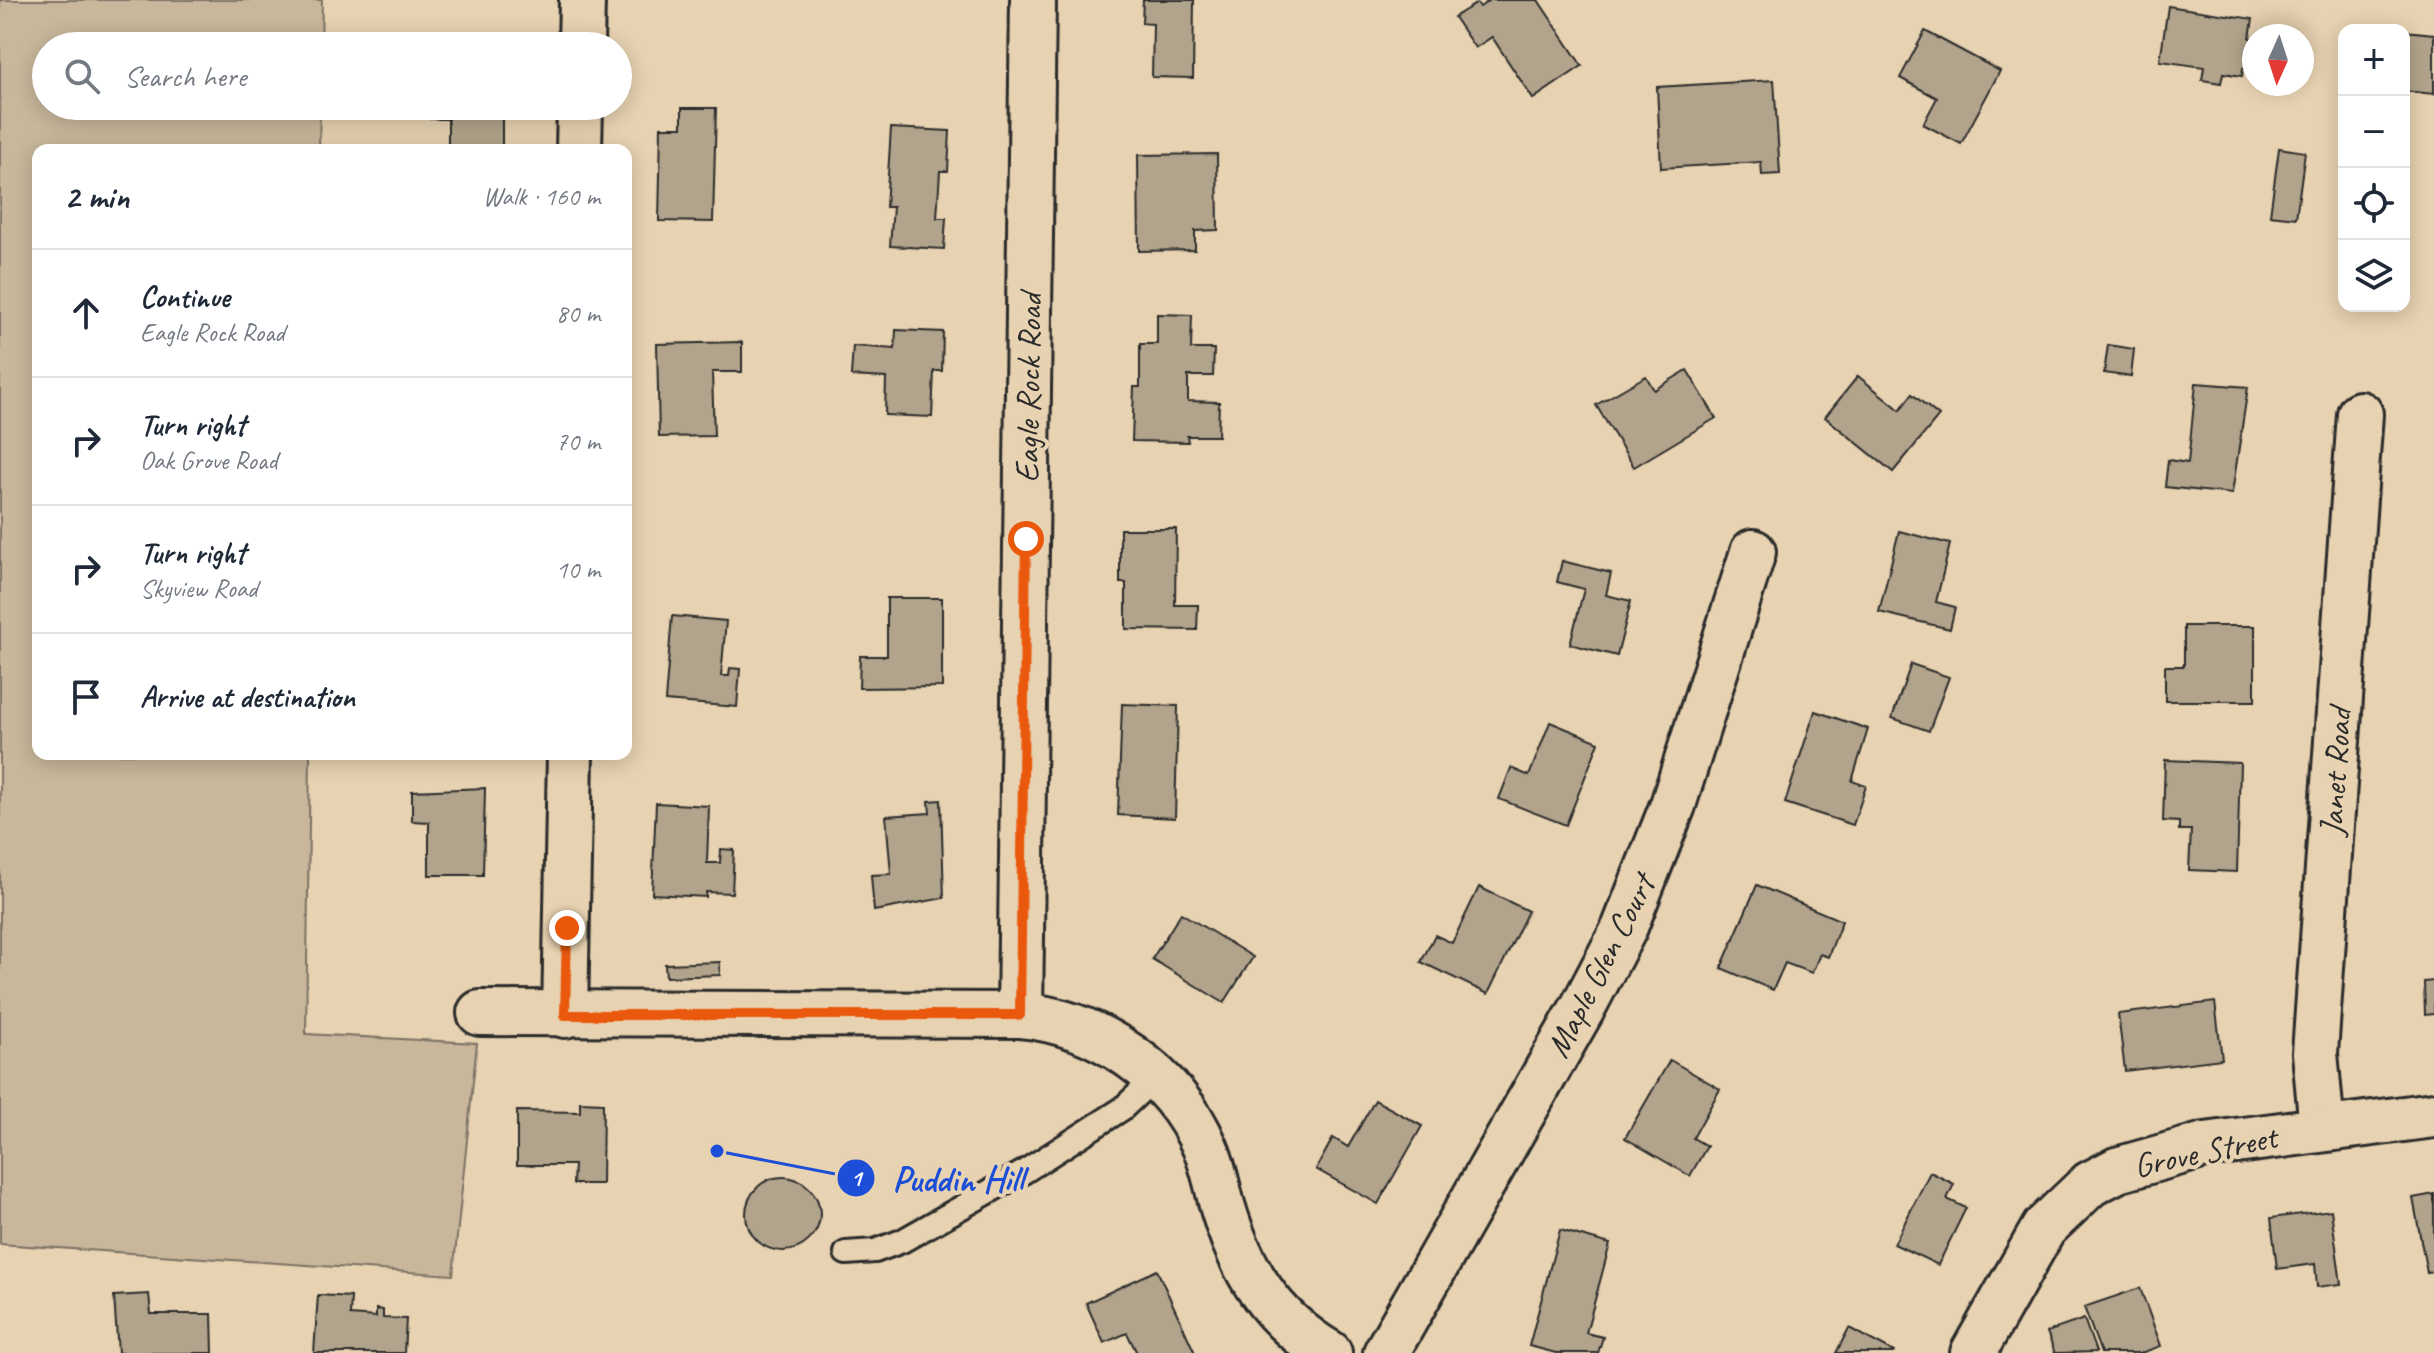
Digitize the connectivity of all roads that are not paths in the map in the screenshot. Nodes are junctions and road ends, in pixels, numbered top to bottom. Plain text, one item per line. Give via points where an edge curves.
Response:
1 (582, 0) edge
2 (1033, 0) edge
3 (581, 32) edge
4 (580, 120) edge
5 (579, 144) edge
6 (2360, 414) dead end
7 (1753, 552) dead end
8 (570, 760) edge
9 (480, 1013) dead end
10 (565, 1015) junction
11 (1020, 1015) junction
12 (1156, 1077) junction
13 (2434, 1115) edge
14 (2322, 1129) junction
15 (846, 1253) dead end
16 (1329, 1353) edge
17 (1386, 1353) edge
18 (1973, 1353) edge

1 - 3 street
2 - 11 street, Eagle Rock Road
4 - 5 street
6 - 14 street, Janet Road via 2315,1053
7 - 17 street, Maple Glen Court via 1673,805 1624,929
8 - 10 street
9 - 10 street
10 - 11 street
11 - 12 street via 1080,1029
12 - 15 lane via 1122,1109 956,1211 888,1247
12 - 16 street via 1185,1109 1206,1148 1249,1277 1282,1319
13 - 14 street, Grove Street
14 - 18 street, Grove Street via 2173,1151 2090,1184 2044,1228

